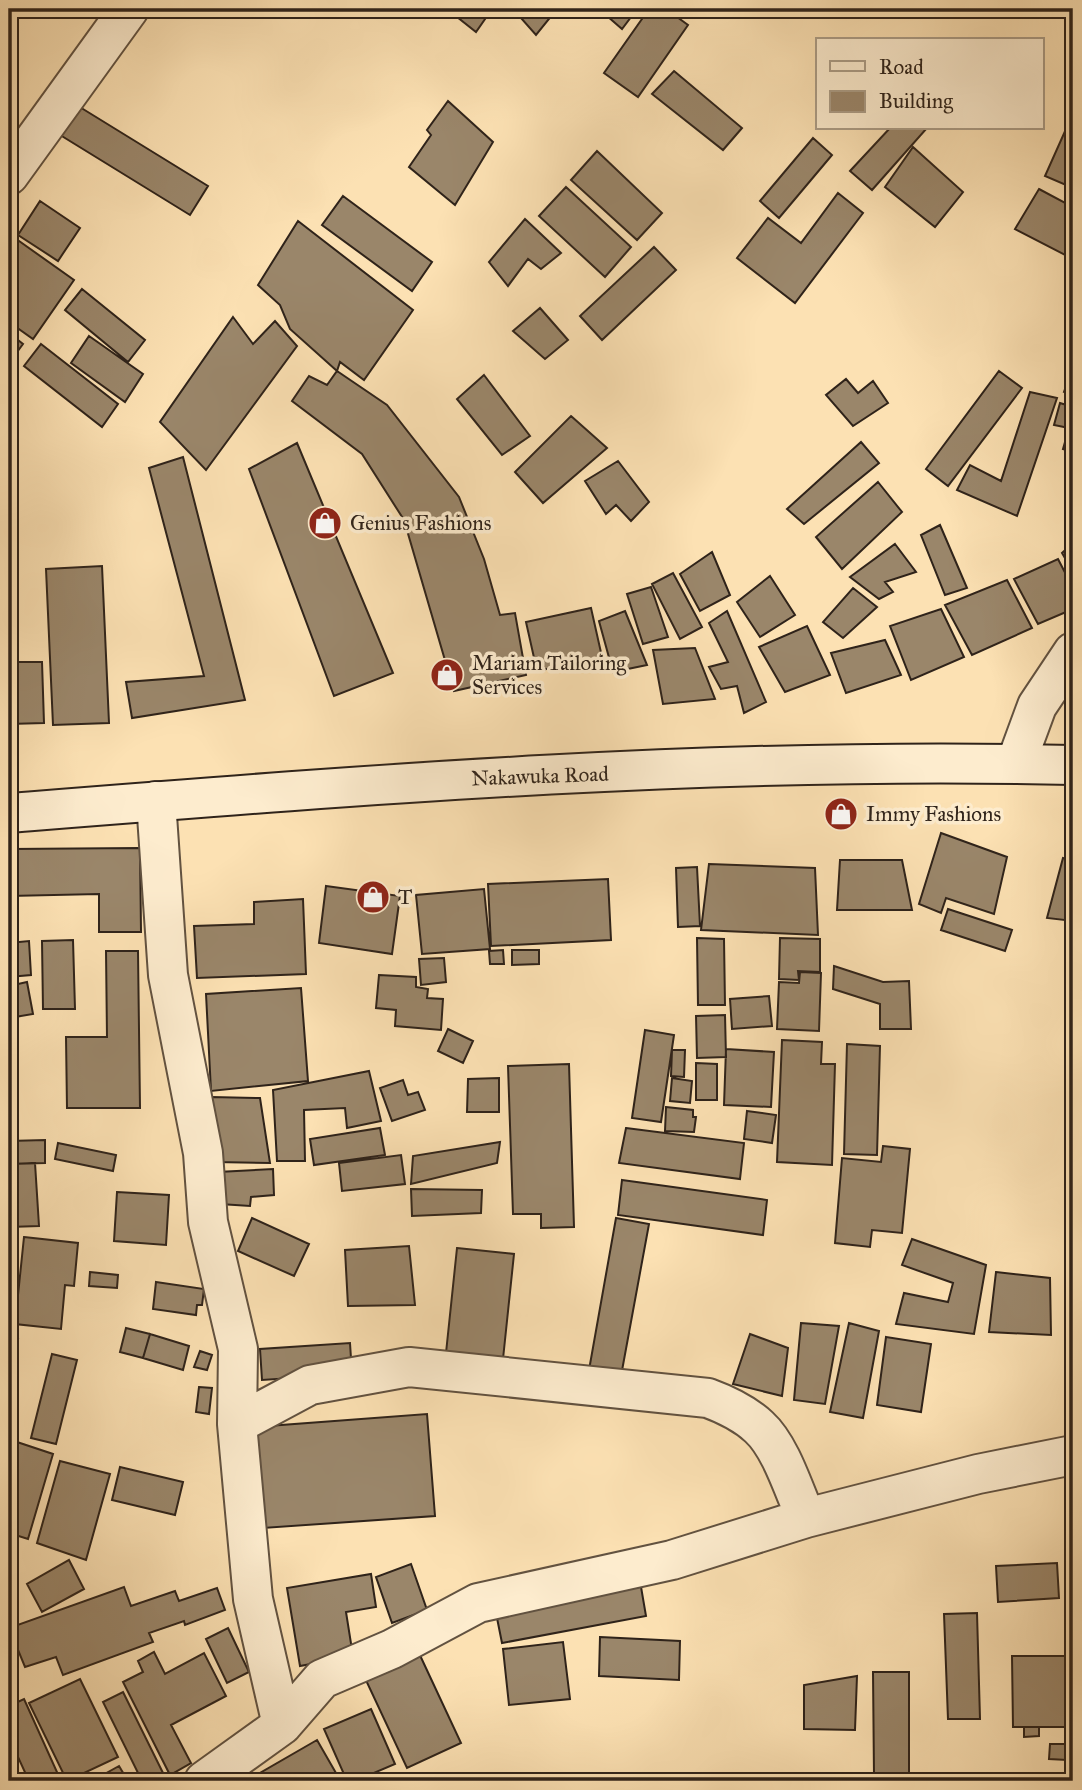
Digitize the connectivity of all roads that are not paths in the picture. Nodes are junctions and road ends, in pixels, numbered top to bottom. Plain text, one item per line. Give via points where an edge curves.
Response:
1 (128, 9) edge
2 (9, 175) edge
3 (1073, 652) edge
4 (1016, 763) junction
5 (1073, 765) edge
6 (156, 801) junction
7 (9, 813) edge
8 (237, 1424) junction
9 (1073, 1455) edge
10 (806, 1518) junction
11 (282, 1726) junction
12 (204, 1781) edge

1 - 2 street
3 - 4 street via 1037,706
4 - 5 street, Nakawuka Road
4 - 6 street, Nakawuka Road via 783,766 463,779
6 - 7 street, Nakawuka Road
6 - 8 street via 168,975 203,1153 208,1222 238,1349
8 - 10 street via 310,1385 409,1367 708,1398 736,1409 761,1428 777,1452
8 - 11 street via 253,1599
9 - 10 street
10 - 11 street via 673,1560 478,1603 392,1649 321,1679
11 - 12 street

